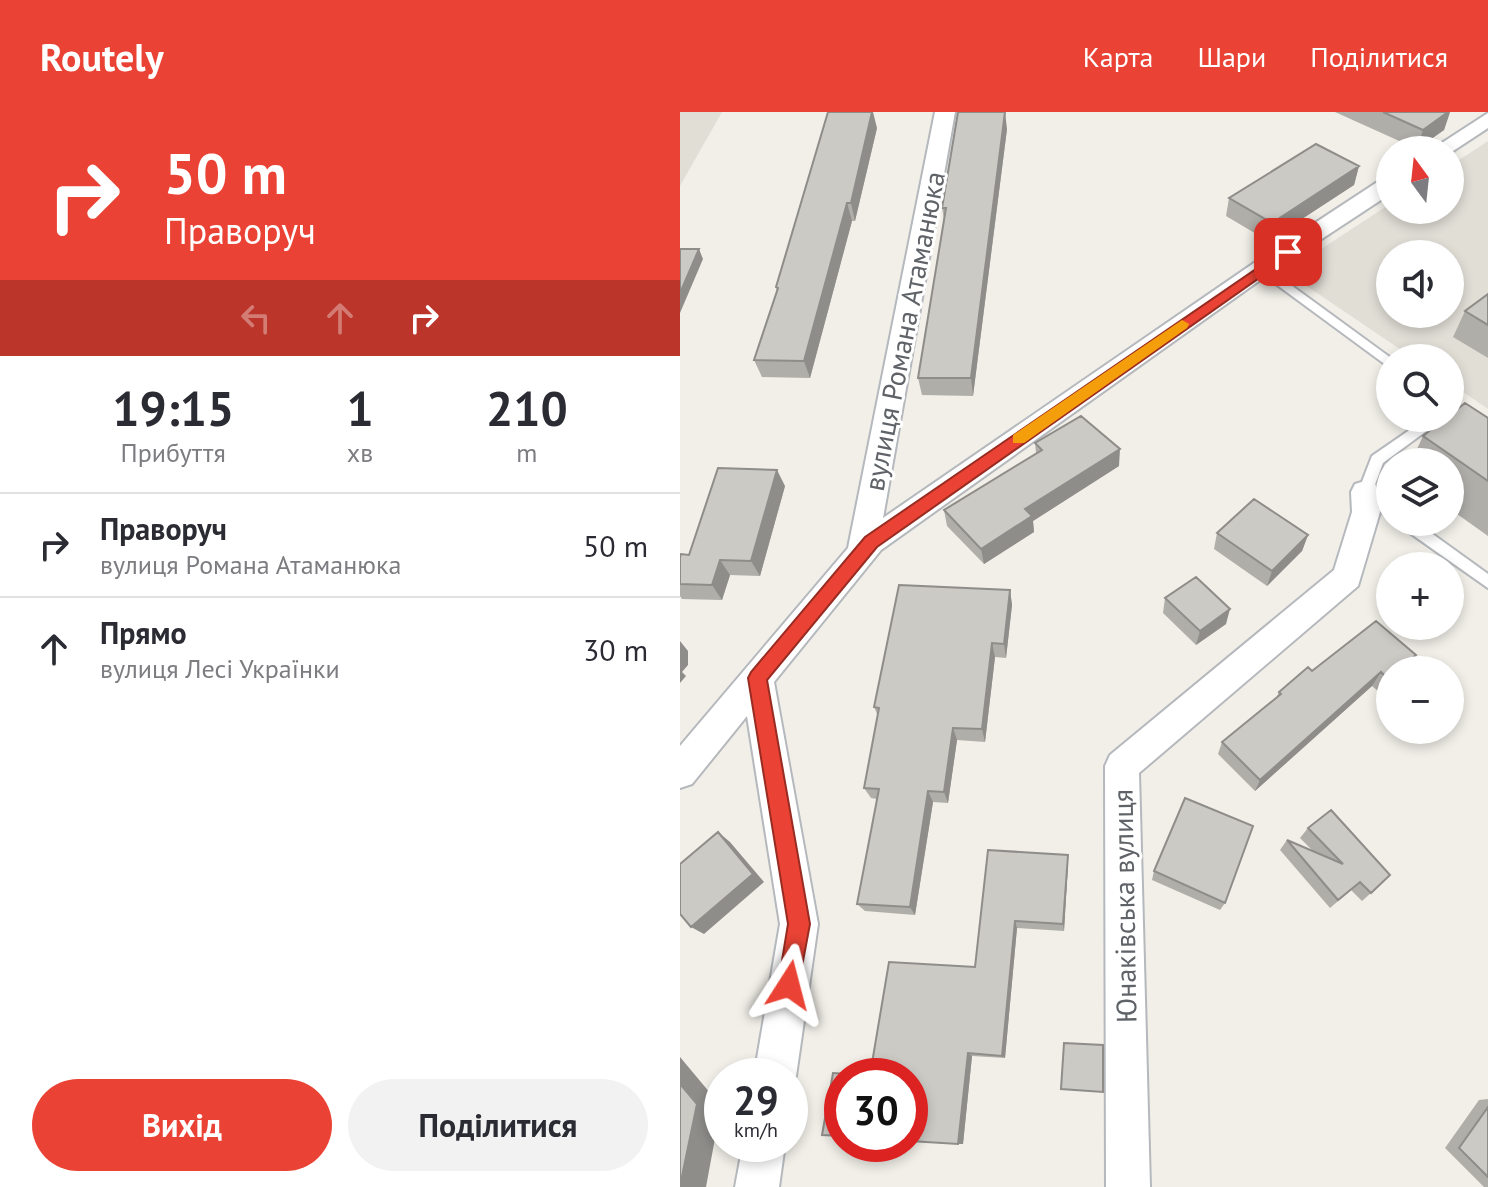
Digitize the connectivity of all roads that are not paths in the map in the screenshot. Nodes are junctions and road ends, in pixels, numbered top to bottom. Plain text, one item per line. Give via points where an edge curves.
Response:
1 (945, 112) edge
2 (1471, 112) edge
3 (1488, 119) edge
4 (1462, 136) edge
5 (1376, 193) edge
6 (1262, 268) junction
7 (1376, 354) edge
8 (1417, 432) edge
9 (1394, 448) edge
10 (1376, 504) edge
11 (1424, 536) edge
12 (862, 552) junction
13 (1488, 582) edge
14 (757, 678) junction
15 (680, 772) edge
16 (778, 1058) edge
17 (761, 1162) edge
18 (757, 1187) edge
19 (1128, 1187) edge

1 - 12 street, вулиця Романа Атаманюка
2 - 3 street
3 - 4 street
5 - 6 street
6 - 7 lane
6 - 12 street
8 - 9 lane
10 - 19 street, Юнаківська вулиця via 1366,512 1347,577 1122,766
11 - 13 lane
12 - 14 street, вулиця Романа Атаманюка
14 - 15 street, вулиця Романа Атаманюка
14 - 16 street via 799,924
17 - 18 street

